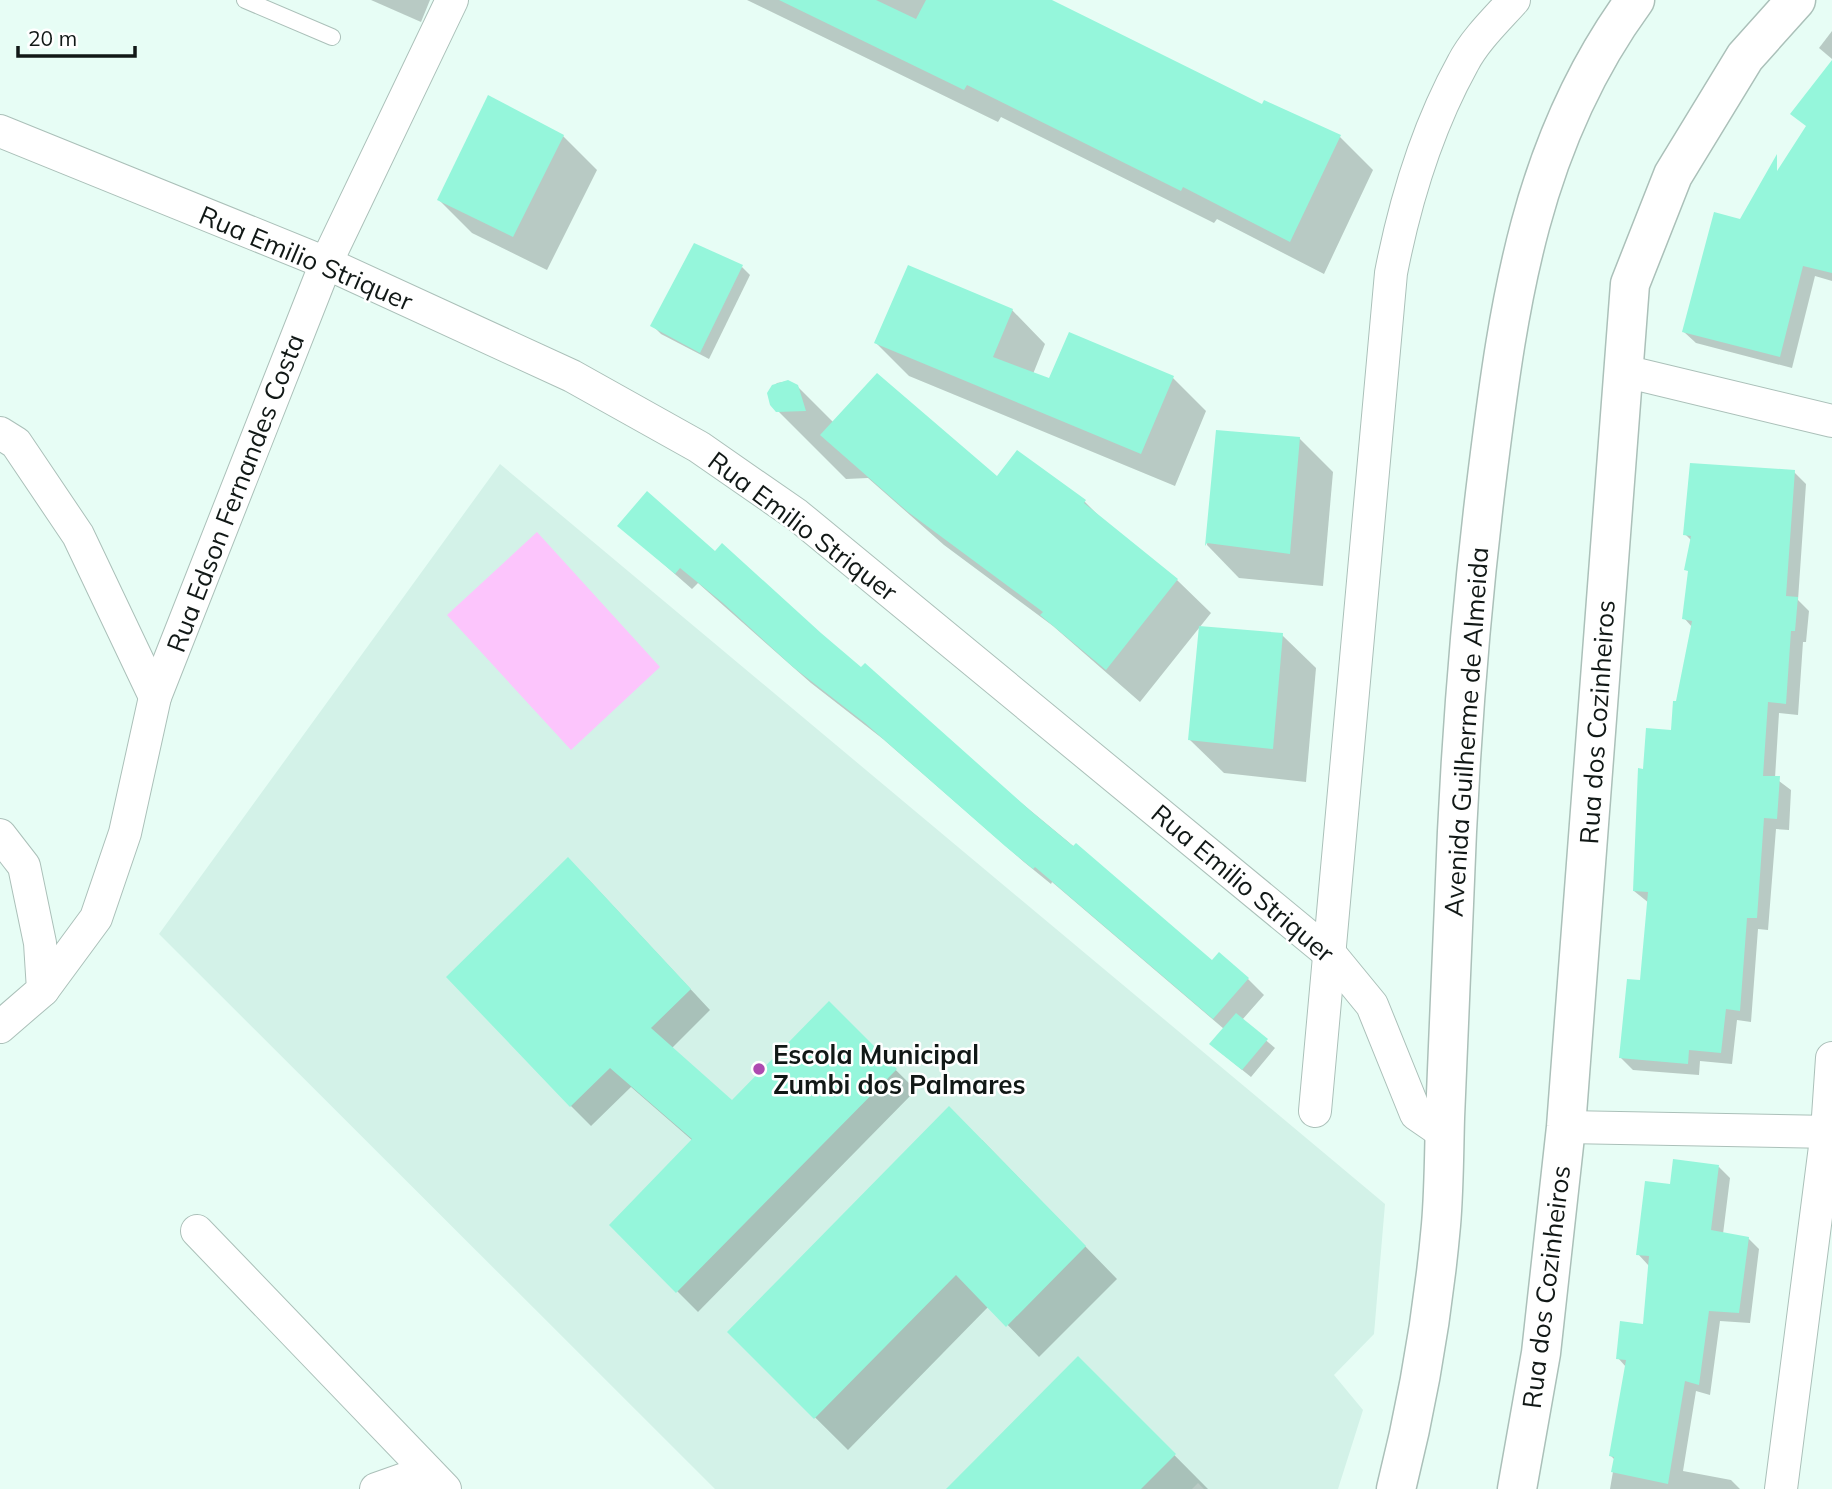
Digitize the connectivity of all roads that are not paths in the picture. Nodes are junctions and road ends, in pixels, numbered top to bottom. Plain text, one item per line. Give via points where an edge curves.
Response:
1 (245, 0) edge
2 (452, 0) edge
3 (1514, 0) edge
4 (1635, 0) edge
5 (1796, 0) edge
6 (332, 37) dead end
7 (0, 131) edge
8 (326, 263) junction
9 (1623, 372) junction
10 (1832, 421) edge
11 (0, 433) edge
12 (155, 697) junction
13 (0, 835) edge
14 (1331, 955) junction
15 (43, 990) junction
16 (0, 1027) edge
17 (1832, 1058) edge
18 (1315, 1111) dead end
19 (1566, 1127) junction
20 (1830, 1131) edge
21 (1445, 1134) junction
22 (197, 1231) dead end
23 (436, 1480) edge
24 (376, 1489) edge
25 (1396, 1489) edge
26 (1517, 1489) edge
27 (1781, 1489) edge

1 - 6 lane
2 - 8 street, Rua Edson Fernandes Costa
3 - 14 street via 1464,61 1440,110 1409,194 1391,273
4 - 21 street, Avenida Guilherme de Almeida via 1578,99 1543,178 1511,300 1473,595 1455,862
5 - 9 street, Rua dos Cozinheiros via 1745,57 1673,175 1630,284
7 - 8 street, Rua Emilio Striquer
8 - 12 street, Rua Edson Fernandes Costa
8 - 14 street, Rua Emilio Striquer via 583,382 699,447 797,515
9 - 10 street
9 - 19 street, Rua dos Cozinheiros
11 - 12 street via 16,443 78,536
12 - 15 street, Rua Edson Fernandes Costa via 125,833 96,918
13 - 15 street via 24,866 40,943
14 - 18 street
14 - 21 street, Rua Emilio Striquer via 1372,1005 1416,1114
15 - 16 street, Rua Edson Fernandes Costa
17 - 20 street
19 - 20 street
19 - 26 street, Rua dos Cozinheiros via 1541,1353
20 - 27 street
21 - 25 street, Avenida Guilherme de Almeida via 1442,1221 1431,1311
22 - 23 street
23 - 24 street

